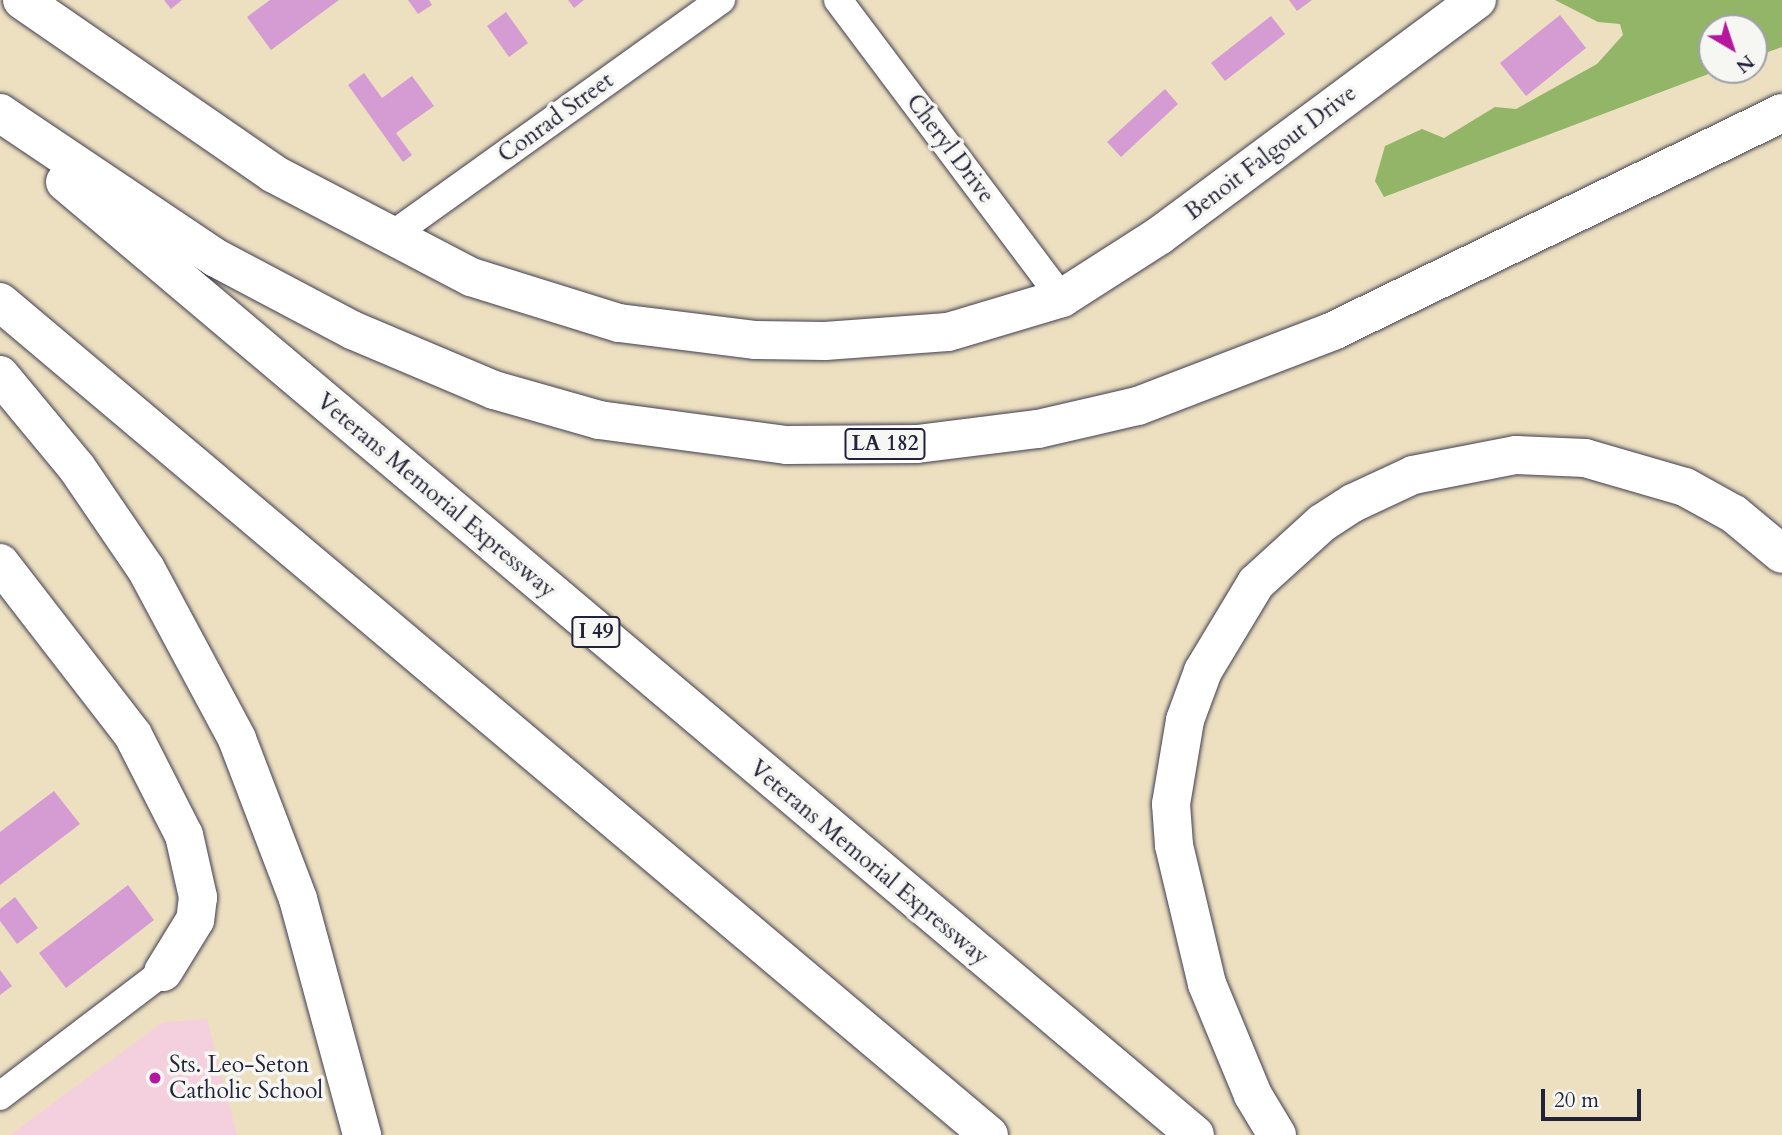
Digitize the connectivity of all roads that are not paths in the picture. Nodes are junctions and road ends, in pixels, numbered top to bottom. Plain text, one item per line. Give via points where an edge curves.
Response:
1 (24, 0) edge
2 (721, 0) edge
3 (838, 0) edge
4 (1476, 0) edge
5 (0, 113) edge
6 (1782, 113) edge
7 (0, 127) edge
8 (391, 236) junction
9 (1062, 298) junction
10 (0, 302) edge
11 (0, 375) edge
12 (1782, 554) edge
13 (0, 564) edge
14 (163, 972) joint
15 (0, 1096) edge
16 (362, 1135) edge
17 (989, 1135) edge
18 (1195, 1135) edge
19 (1277, 1135) edge

1 - 8 main road, Benoit Falgout Drive via 207,131
2 - 8 street, Conrad Street
3 - 9 street, Cheryl Drive
4 - 9 main road, Benoit Falgout Drive via 1159,236
5 - 6 main road, LA 182 via 216,258 352,330 482,385 599,420 799,445 918,444 1038,429 1138,406 1243,370
7 - 18 main road, Veterans Memorial Expressway / I 49
8 - 9 main road, Benoit Falgout Drive via 541,303 690,334 890,338 989,324
10 - 17 main road
11 - 16 main road via 77,468 146,569 237,739 298,899
12 - 19 main road via 1734,514 1685,487 1585,457 1516,455 1413,475 1353,503 1322,523 1256,583 1203,671 1185,720 1171,804 1174,845 1206,984 1253,1095
13 - 14 main road via 133,735 184,835 198,897 195,920
14 - 15 street

